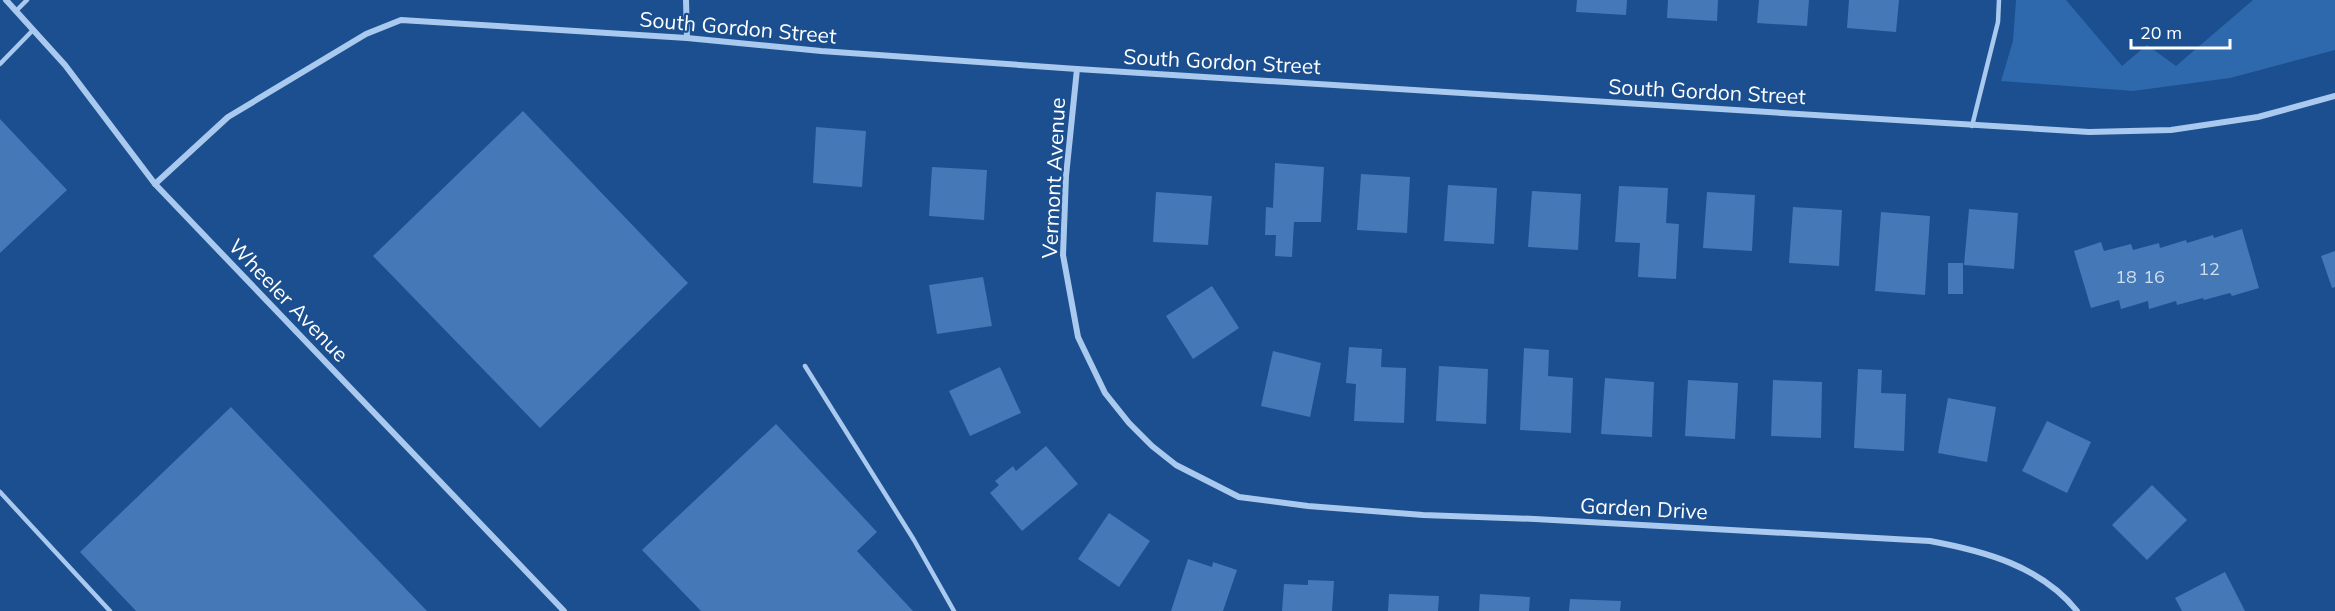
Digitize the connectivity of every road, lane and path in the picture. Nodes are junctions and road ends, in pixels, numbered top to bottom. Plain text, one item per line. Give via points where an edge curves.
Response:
1 (6, 0) edge
2 (27, 0) edge
3 (687, 0) edge
4 (1999, 0) edge
5 (16, 11) junction
6 (33, 30) junction
7 (687, 38) junction
8 (0, 64) edge
9 (1077, 69) junction
10 (2335, 96) edge
11 (1972, 126) junction
12 (155, 184) junction
13 (805, 366) dead end
14 (0, 492) edge
15 (1244, 497) joint
16 (110, 611) edge
17 (564, 611) edge
18 (954, 611) edge
19 (2077, 611) edge

1 - 5 street, Wheeler Avenue
2 - 5 lane
3 - 7 street
4 - 11 lane via 1998,22
5 - 6 street, Wheeler Avenue
6 - 8 lane
6 - 12 street, Wheeler Avenue via 65,65
7 - 9 street, South Gordon Street
7 - 12 street, South Gordon Street via 401,20 366,34 228,117
9 - 11 street, South Gordon Street
9 - 15 street, Vermont Avenue via 1063,255 1078,337 1104,393 1152,446 1176,465
10 - 11 street, South Gordon Street via 2258,117 2171,130 2089,132
12 - 17 street, Wheeler Avenue
13 - 18 lane
14 - 16 lane
15 - 19 street, Garden Drive via 1423,515 1930,541 1976,550 2013,564 2036,576

